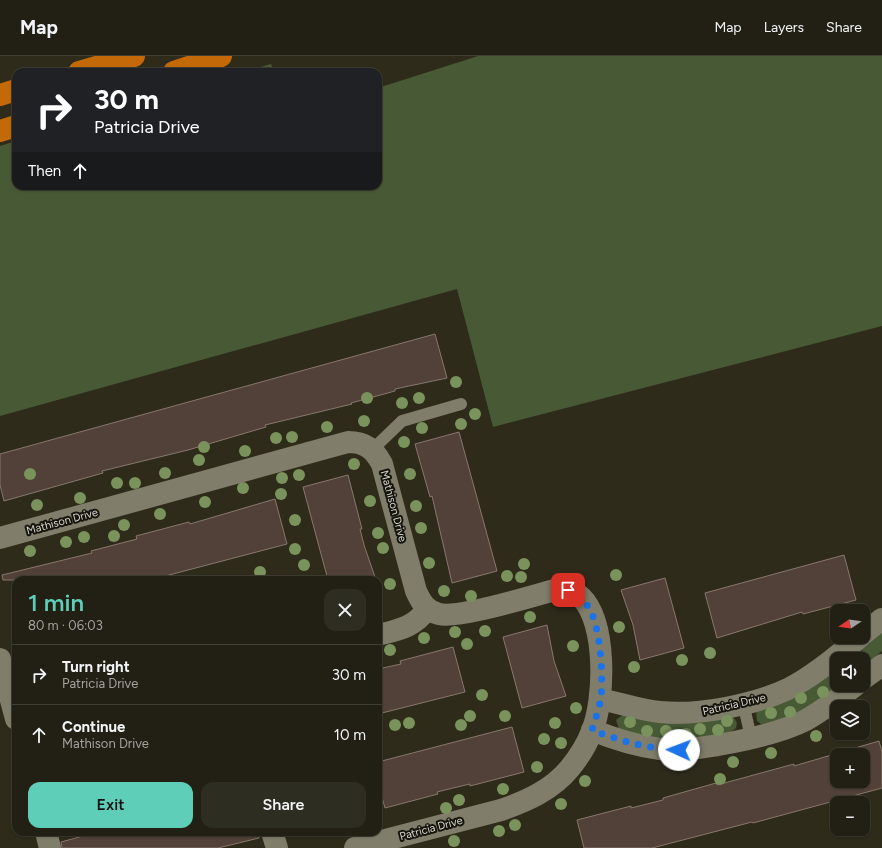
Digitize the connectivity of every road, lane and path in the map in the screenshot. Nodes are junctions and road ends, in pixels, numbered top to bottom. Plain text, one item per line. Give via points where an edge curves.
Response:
1 (134, 56) edge
2 (221, 56) edge
3 (93, 68) edge
4 (186, 68) edge
5 (12, 91) edge
6 (0, 95) edge
7 (12, 127) edge
8 (0, 131) edge
9 (460, 404) dead end
10 (372, 449) junction
11 (0, 538) edge
12 (428, 609) junction
13 (882, 619) edge
14 (870, 628) edge
15 (382, 634) edge
16 (853, 648) edge
17 (0, 659) edge
18 (845, 692) edge
19 (600, 699) junction
20 (743, 703) junction
21 (12, 705) edge
22 (592, 730) junction
23 (751, 737) junction
24 (47, 836) edge
25 (273, 836) edge
26 (50, 848) edge
27 (276, 848) edge
28 (355, 848) edge

1 - 3 highway
2 - 4 highway
5 - 6 highway
7 - 8 highway
9 - 10 lane via 402,421
10 - 11 street, Mathison Drive via 365,444 348,442
10 - 12 street, Mathison Drive via 382,464 416,592
12 - 15 street via 407,628
12 - 19 street via 437,614 457,615 556,590 568,590 580,596 594,619 602,665
13 - 14 street
16 - 20 street, Patricia Drive via 788,689
17 - 21 street
18 - 23 street via 805,720 787,728
19 - 20 street, Patricia Drive via 659,712 678,713 701,713
19 - 22 street, Patricia Drive
20 - 23 lane
22 - 23 street via 613,738 660,749 679,750
22 - 28 street, Patricia Drive via 570,768 553,785 528,800 501,810
24 - 26 street
25 - 27 street

